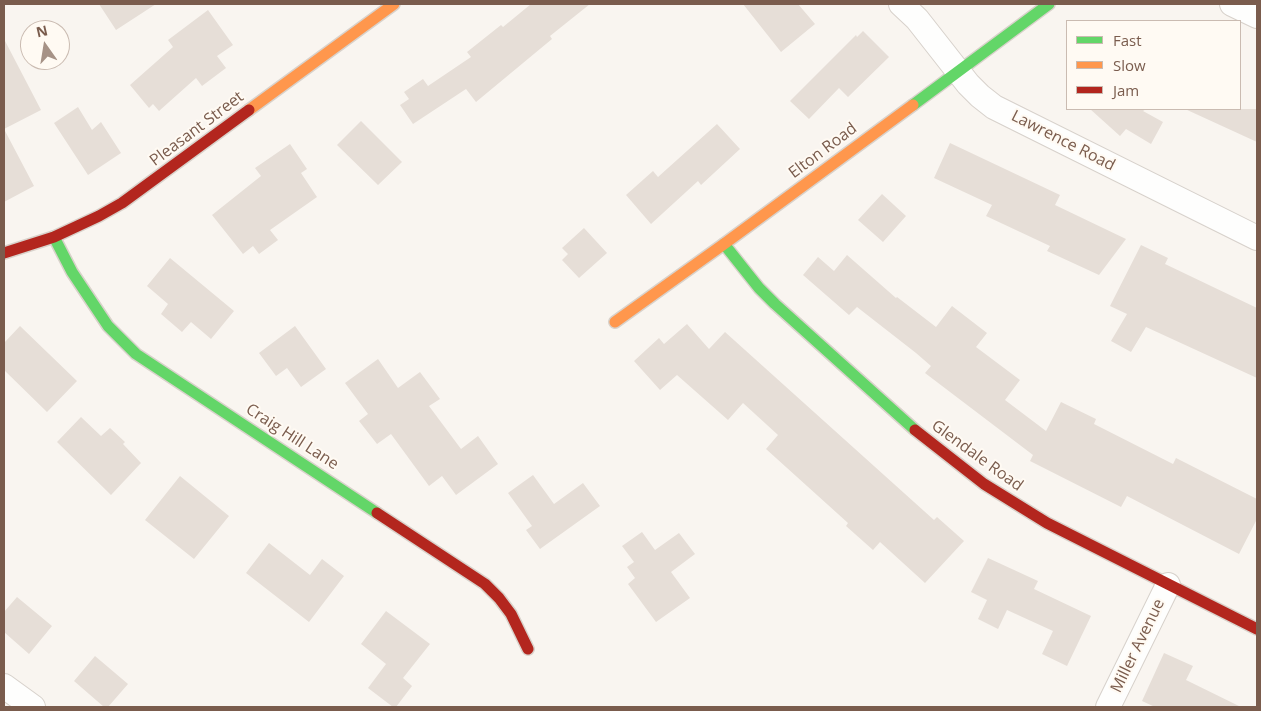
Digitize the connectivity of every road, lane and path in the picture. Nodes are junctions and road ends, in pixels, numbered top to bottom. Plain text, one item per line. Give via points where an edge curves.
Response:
1 (394, 4) edge
2 (901, 4) edge
3 (1049, 4) edge
4 (1232, 4) edge
5 (1257, 16) edge
6 (958, 71) junction
7 (54, 237) junction
8 (1257, 238) edge
9 (724, 244) junction
10 (4, 253) edge
11 (615, 322) dead end
12 (1168, 585) junction
13 (1257, 629) edge
14 (528, 648) dead end
15 (4, 686) edge
16 (33, 707) edge
17 (1108, 707) edge

1 - 7 street, Pleasant Street via 142,190 99,216
2 - 6 street, Lawrence Road
3 - 6 street, Elton Road
4 - 5 street
6 - 8 street, Lawrence Road via 994,107
6 - 9 street, Elton Road
7 - 10 street, Pleasant Street
7 - 14 street, Craig Hill Lane via 72,272 108,326 136,354 485,584 511,614
9 - 11 street, Elton Road
9 - 12 street, Glendale Road via 775,304 953,462 1048,523
12 - 13 street, Glendale Road
12 - 17 street, Miller Avenue
15 - 16 street

